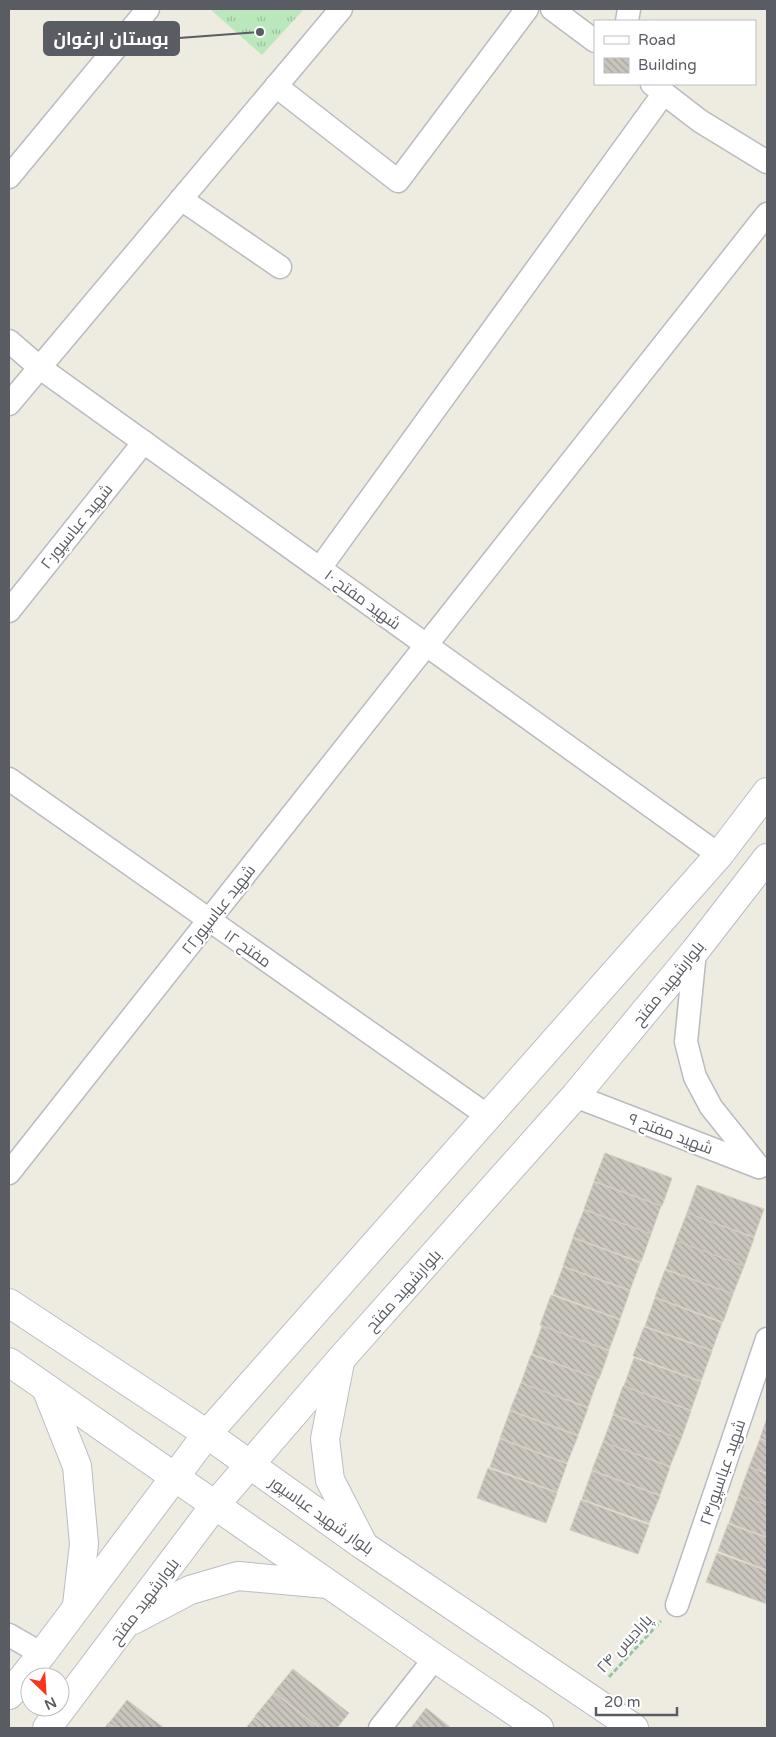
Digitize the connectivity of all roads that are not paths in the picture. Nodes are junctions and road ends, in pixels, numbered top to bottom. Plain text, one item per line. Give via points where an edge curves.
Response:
1 (148, 9) edge
2 (341, 9) edge
3 (527, 9) edge
4 (552, 9) edge
5 (594, 40) edge
6 (276, 86) junction
7 (658, 89) edge
8 (767, 162) edge
9 (9, 177) edge
10 (181, 199) junction
11 (767, 214) edge
12 (280, 267) dead end
13 (9, 340) edge
14 (39, 367) junction
15 (9, 404) edge
16 (144, 442) junction
17 (320, 568) junction
18 (9, 611) edge
19 (427, 645) junction
20 (9, 779) edge
21 (767, 792) edge
22 (719, 855) junction
23 (767, 858) edge
24 (209, 920) junction
25 (695, 951) junction
26 (575, 1096) junction
27 (488, 1116) junction
28 (763, 1168) edge
29 (9, 1173) edge
30 (9, 1303) edge
31 (767, 1339) edge
32 (340, 1360) junction
33 (9, 1362) edge
34 (46, 1388) junction
35 (207, 1434) junction
36 (250, 1464) junction
37 (175, 1477) junction
38 (215, 1505) junction
39 (364, 1546) junction
40 (330, 1584) junction
41 (676, 1604) road end
42 (77, 1606) junction
43 (127, 1623) junction
44 (9, 1635) edge
45 (42, 1654) junction
46 (434, 1658) junction
47 (9, 1695) edge
48 (47, 1728) edge
49 (380, 1728) edge
50 (539, 1728) edge
51 (634, 1728) edge

1 - 9 street
2 - 6 street
3 - 6 street via 398,181
4 - 5 street
6 - 10 street
7 - 8 street
7 - 17 street
10 - 12 street
10 - 14 street
11 - 19 street, شهید عباسپور۲۲
13 - 14 street, شهید مفتح ۱۰
14 - 15 street
14 - 16 street, شهید مفتح ۱۰
16 - 17 street, شهید مفتح ۱۰
16 - 18 street, شهید عباسپور۲۰
17 - 19 street, شهید مفتح ۱۰
19 - 22 street, شهید مفتح ۱۰
19 - 24 street, شهید عباسپور۲۲
20 - 24 street, مفتح ۱۲
21 - 22 main road
22 - 27 main road
23 - 25 main road, بلوارشهید مفتح
24 - 27 street, مفتح ۱۲
24 - 29 street, شهید عباسپور۲۲
25 - 26 main road, بلوارشهید مفتح
25 - 28 street via 686,1042 695,1077 711,1107
26 - 28 street, شهید مفتح ۹
26 - 32 main road, بلوارشهید مفتح
27 - 35 main road
30 - 35 main road, بلوار شهید عباسپور
31 - 41 street, شهید عباسپور۲۴
32 - 36 main road, بلوارشهید مفتح
32 - 39 main road via 325,1439 330,1480
33 - 34 main road
34 - 37 main road
34 - 42 main road via 78,1466 84,1544
35 - 36 main road, بلوار شهید عباسپور
35 - 37 main road
36 - 38 main road, بلوارشهید مفتح
36 - 39 main road, بلوار شهید عباسپور
37 - 38 main road
37 - 42 main road
38 - 40 main road
38 - 43 main road, بلوارشهید مفتح
39 - 51 main road, بلوار شهید عباسپور
40 - 43 main road via 238,1576 190,1590
40 - 46 main road
42 - 45 main road
43 - 48 main road, بلوارشهید مفتح
44 - 45 street
45 - 47 main road
46 - 49 street
46 - 50 main road

